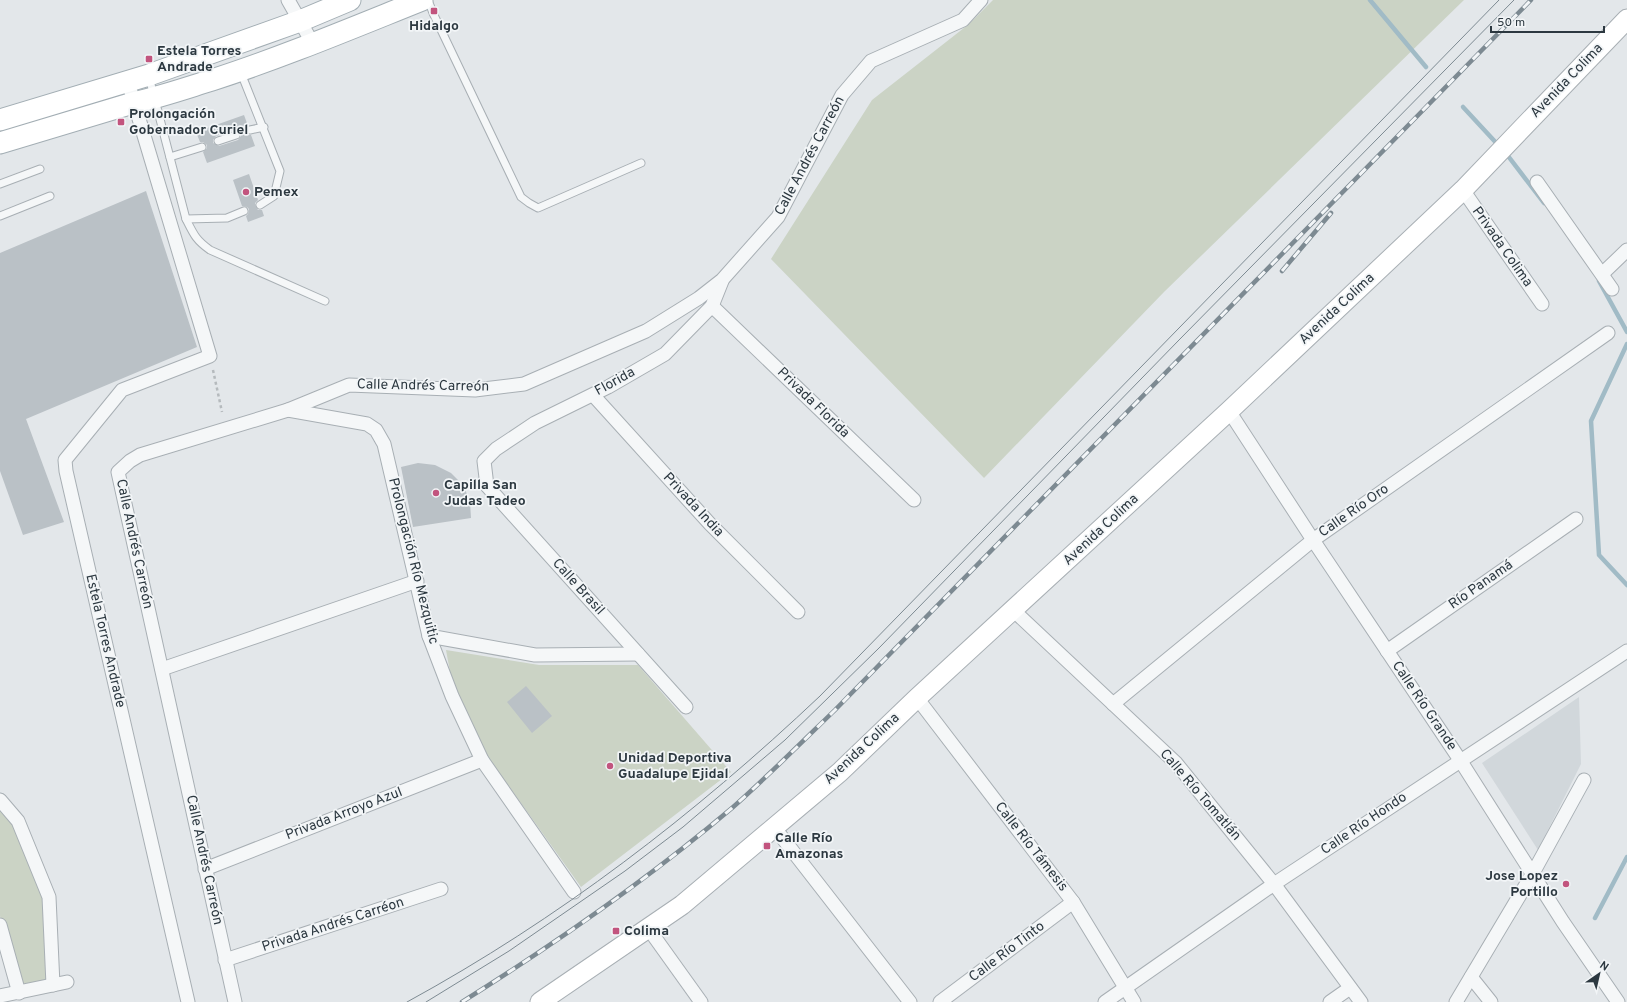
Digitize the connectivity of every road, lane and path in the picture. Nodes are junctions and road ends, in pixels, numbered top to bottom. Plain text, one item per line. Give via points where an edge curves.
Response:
1 (288, 0) edge
2 (350, 0) edge
3 (422, 0) edge
4 (428, 0) edge
5 (981, 0) edge
6 (1627, 19) edge
7 (300, 21) junction
8 (313, 44) junction
9 (240, 71) junction
10 (149, 75) junction
11 (128, 82) junction
12 (155, 98) junction
13 (133, 103) junction
14 (0, 120) edge
15 (264, 127) junction
16 (250, 130) dead end
17 (236, 135) dead end
18 (218, 141) dead end
19 (0, 143) edge
20 (202, 147) dead end
21 (170, 157) junction
22 (641, 163) dead end
23 (40, 169) dead end
24 (1537, 182) dead end
25 (0, 184) edge
26 (1463, 190) junction
27 (50, 196) dead end
28 (260, 204) dead end
29 (244, 211) dead end
30 (0, 216) edge
31 (186, 219) junction
32 (1627, 250) edge
33 (1602, 274) junction
34 (722, 280) junction
35 (1612, 288) dead end
36 (325, 301) dead end
37 (1542, 304) dead end
38 (712, 306) junction
39 (1608, 333) dead end
40 (210, 356) junction
41 (593, 394) junction
42 (288, 410) junction
43 (1229, 411) junction
44 (222, 412) dead end
45 (484, 461) joint
46 (914, 500) dead end
47 (1576, 519) dead end
48 (1313, 540) junction
49 (417, 581) junction
50 (1013, 610) junction
51 (798, 612) dead end
52 (429, 636) junction
53 (1387, 651) junction
54 (1627, 651) edge
55 (638, 654) junction
56 (162, 669) junction
57 (917, 698) junction
58 (1113, 704) junction
59 (686, 707) dead end
60 (482, 760) junction
61 (1460, 760) junction
62 (1584, 780) dead end
63 (0, 800) edge
64 (774, 827) junction
65 (205, 869) junction
66 (1533, 873) junction
67 (1274, 884) junction
68 (441, 889) dead end
69 (574, 892) dead end
70 (1073, 902) junction
71 (0, 925) edge
72 (648, 928) junction
73 (225, 960) junction
74 (1471, 977) junction
75 (67, 982) dead end
76 (53, 985) junction
77 (1125, 988) junction
78 (1350, 988) junction
79 (19, 993) junction
80 (0, 996) edge
81 (1621, 998) edge
82 (188, 1002) edge
83 (234, 1002) edge
84 (540, 1002) edge
85 (702, 1002) edge
86 (910, 1002) edge
87 (940, 1002) edge
88 (1105, 1002) edge
89 (1134, 1002) edge
90 (1330, 1002) edge
91 (1361, 1002) edge
92 (1456, 1002) edge
93 (1491, 1002) edge

1 - 7 street
2 - 7 main road
3 - 8 main road
4 - 22 lane via 521,197 529,204 538,208
5 - 34 street, Calle Andrés Carreón via 963,20 871,61 842,95 778,218
6 - 26 street, Avenida Colima
7 - 8 street
7 - 10 main road
8 - 9 main road
9 - 12 main road
9 - 15 lane
10 - 11 main road
10 - 12 lane
11 - 13 street
11 - 14 main road
12 - 13 main road
12 - 21 lane
13 - 19 main road
13 - 40 street
15 - 16 lane
15 - 28 lane via 280,171 274,196
17 - 18 lane
20 - 21 lane
21 - 31 lane
23 - 25 lane
24 - 33 street
26 - 37 street, Privada Colima
26 - 43 street, Avenida Colima
27 - 30 lane
29 - 31 lane via 227,218
31 - 36 lane via 199,243 210,250
32 - 33 street
33 - 35 street
34 - 38 street, Florida
34 - 42 street, Calle Andrés Carreón via 699,298 646,331 524,384 475,390 349,385
38 - 41 street, Florida via 665,354
38 - 46 street, Privada Florida
39 - 48 street, Calle Río Oro
40 - 44 path
40 - 82 street, Estela Torres Andrade via 122,390 65,460
41 - 45 street, Florida via 535,423 496,449
41 - 51 street, Privada India via 710,524
42 - 49 street, Prolongación Río Mezquitic via 367,424 376,430 384,444
42 - 56 street, Calle Andrés Carreón via 140,455 118,472
43 - 48 street, Calle Río Grande
43 - 50 street, Avenida Colima
45 - 55 street, Calle Brasil via 487,486
47 - 53 street, Río Panamá
48 - 53 street, Calle Río Grande
48 - 58 street, Calle Río Oro
49 - 52 street, Prolongación Río Mezquitic
49 - 56 street
50 - 57 street, Avenida Colima
50 - 58 street, Calle Río Tomatlán
52 - 55 street via 535,655
52 - 60 street, Prolongación Río Mezquitic via 452,696
53 - 61 street, Calle Río Grande
54 - 61 street, Calle Río Hondo
55 - 59 street, Calle Brasil
56 - 65 street, Calle Andrés Carreón
57 - 64 street, Avenida Colima via 840,772
57 - 70 street, Calle Río Támesis
58 - 67 street, Calle Río Tomatlán via 1176,763
60 - 65 street, Privada Arroyo Azul
60 - 69 street, Prolongación Río Mezquitic
61 - 66 street, Calle Río Grande
61 - 67 street, Calle Río Hondo
62 - 66 street
63 - 76 street via 18,822 49,898
64 - 72 street, Avenida Colima via 682,905
64 - 86 street
65 - 73 street, Calle Andrés Carreón
66 - 74 street
66 - 81 street, Calle Río Grande via 1563,922
67 - 77 street, Calle Río Hondo
67 - 78 street, Calle Río Tomatlán
68 - 73 street, Privada Andrés Carréon
70 - 77 street, Calle Río Támesis
70 - 87 street, Calle Río Tinto
71 - 79 street
72 - 84 street, Avenida Colima
72 - 85 street
73 - 83 street, Calle Andrés Carreón
74 - 92 street
74 - 93 street
75 - 76 street
76 - 79 street
77 - 88 street, Calle Río Hondo
77 - 89 street, Calle Río Támesis
78 - 90 street
78 - 91 street, Calle Río Tomatlán
79 - 80 street

